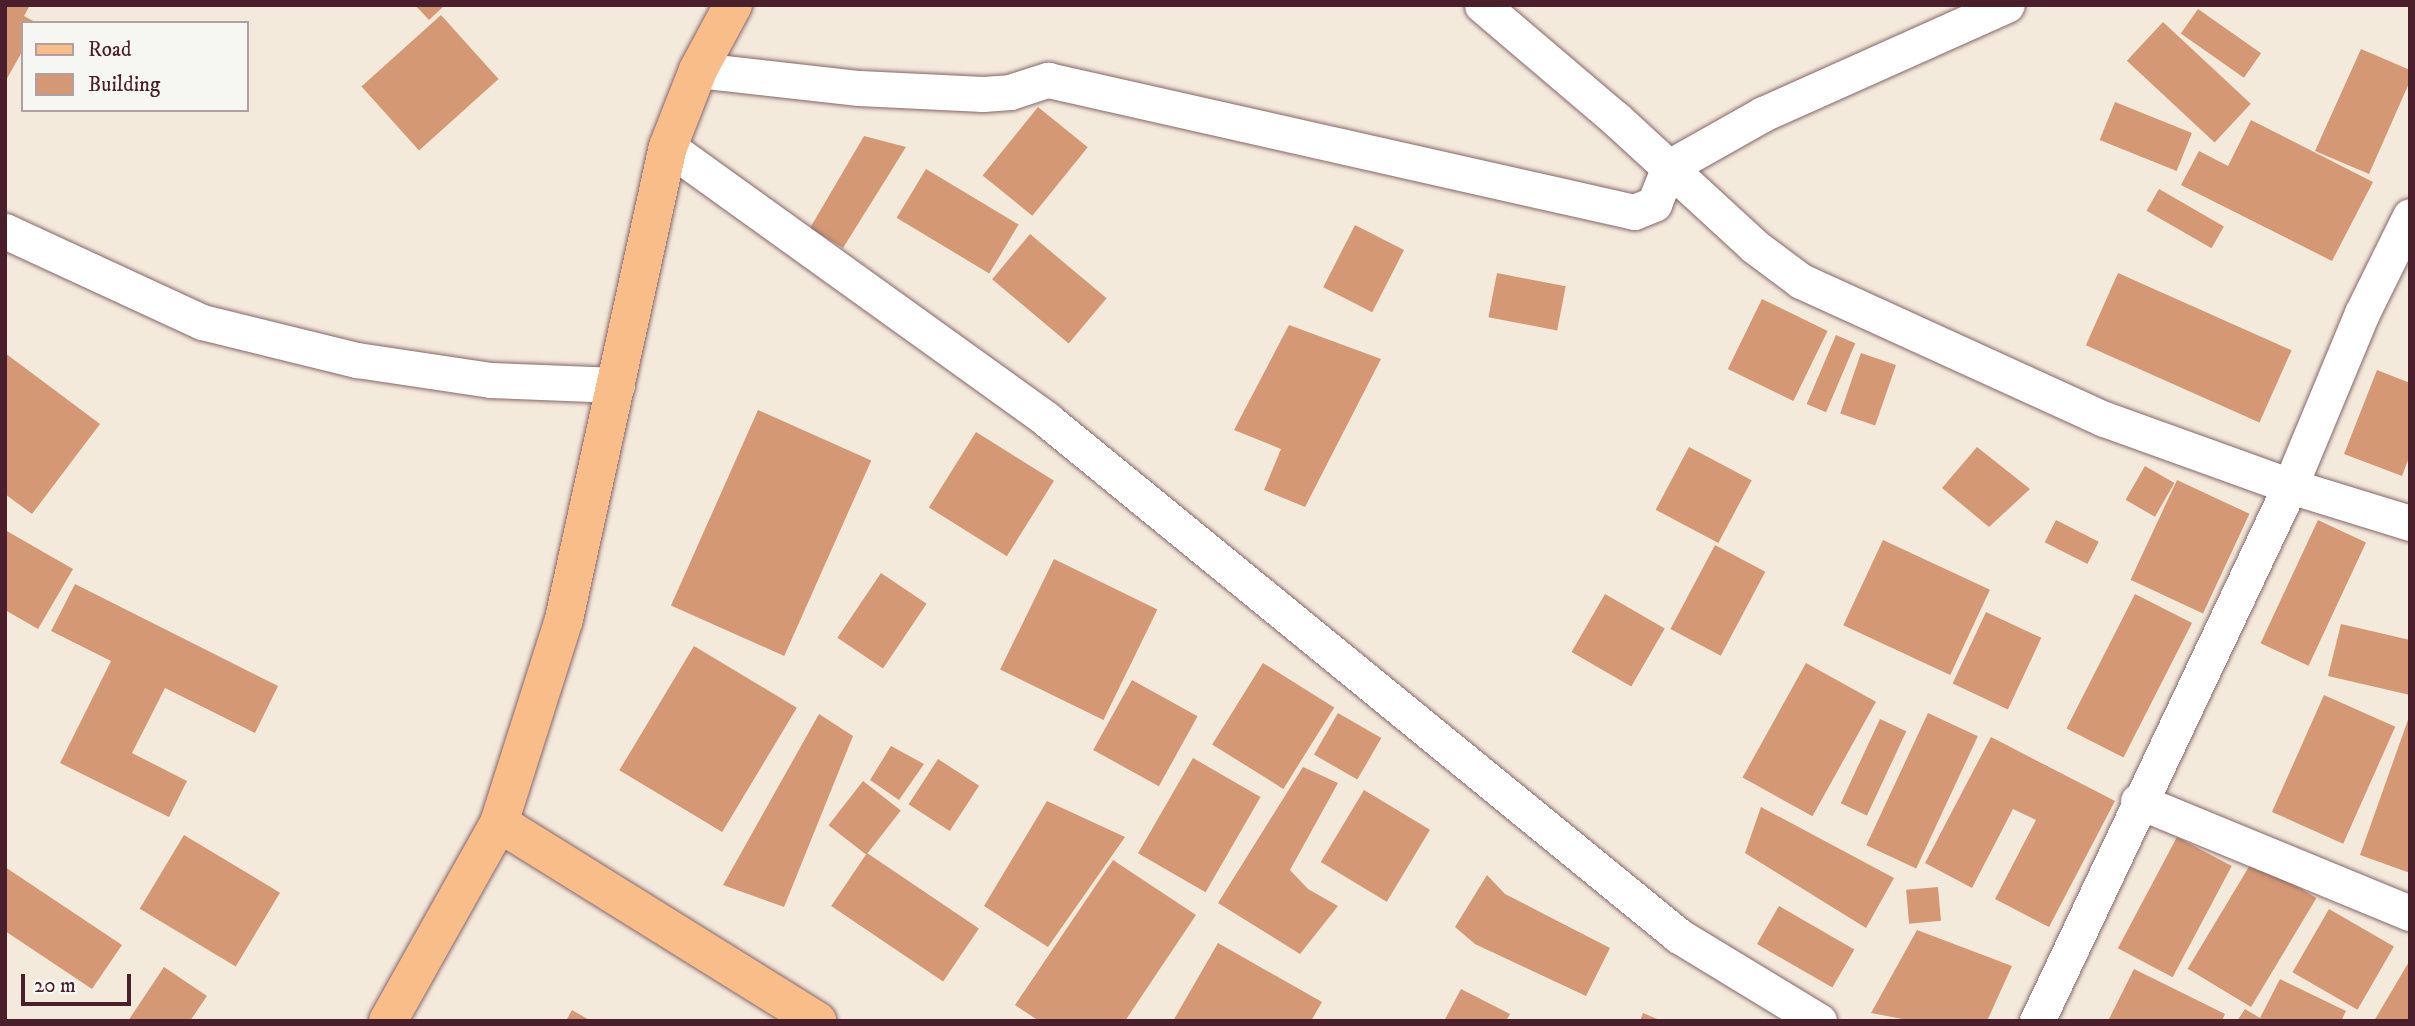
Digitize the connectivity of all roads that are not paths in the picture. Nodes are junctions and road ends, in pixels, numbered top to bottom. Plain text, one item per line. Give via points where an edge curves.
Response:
1 (733, 5) edge
2 (1482, 5) edge
3 (2007, 5) edge
4 (698, 70) junction
5 (668, 147) junction
6 (1669, 167) junction
7 (2410, 216) edge
8 (5, 231) edge
9 (617, 385) junction
10 (2290, 486) junction
11 (2410, 523) edge
12 (2138, 801) junction
13 (499, 823) junction
14 (2410, 913) edge
15 (388, 1021) edge
16 (817, 1021) edge
17 (1819, 1021) edge
18 (2037, 1021) edge

1 - 4 main road
2 - 6 street
3 - 6 street via 1763,114
4 - 5 main road
4 - 6 street via 859,88 984,94 1010,92 1048,80 1634,212 1654,204
5 - 9 main road
5 - 17 street via 1046,419 1679,936
6 - 10 street via 1754,246 1801,281 2104,419
7 - 10 street via 2362,313
8 - 9 street via 202,322 370,362 491,380
9 - 13 main road via 564,619
10 - 11 street
10 - 12 street
12 - 14 street
12 - 18 street
13 - 15 main road
13 - 16 main road

